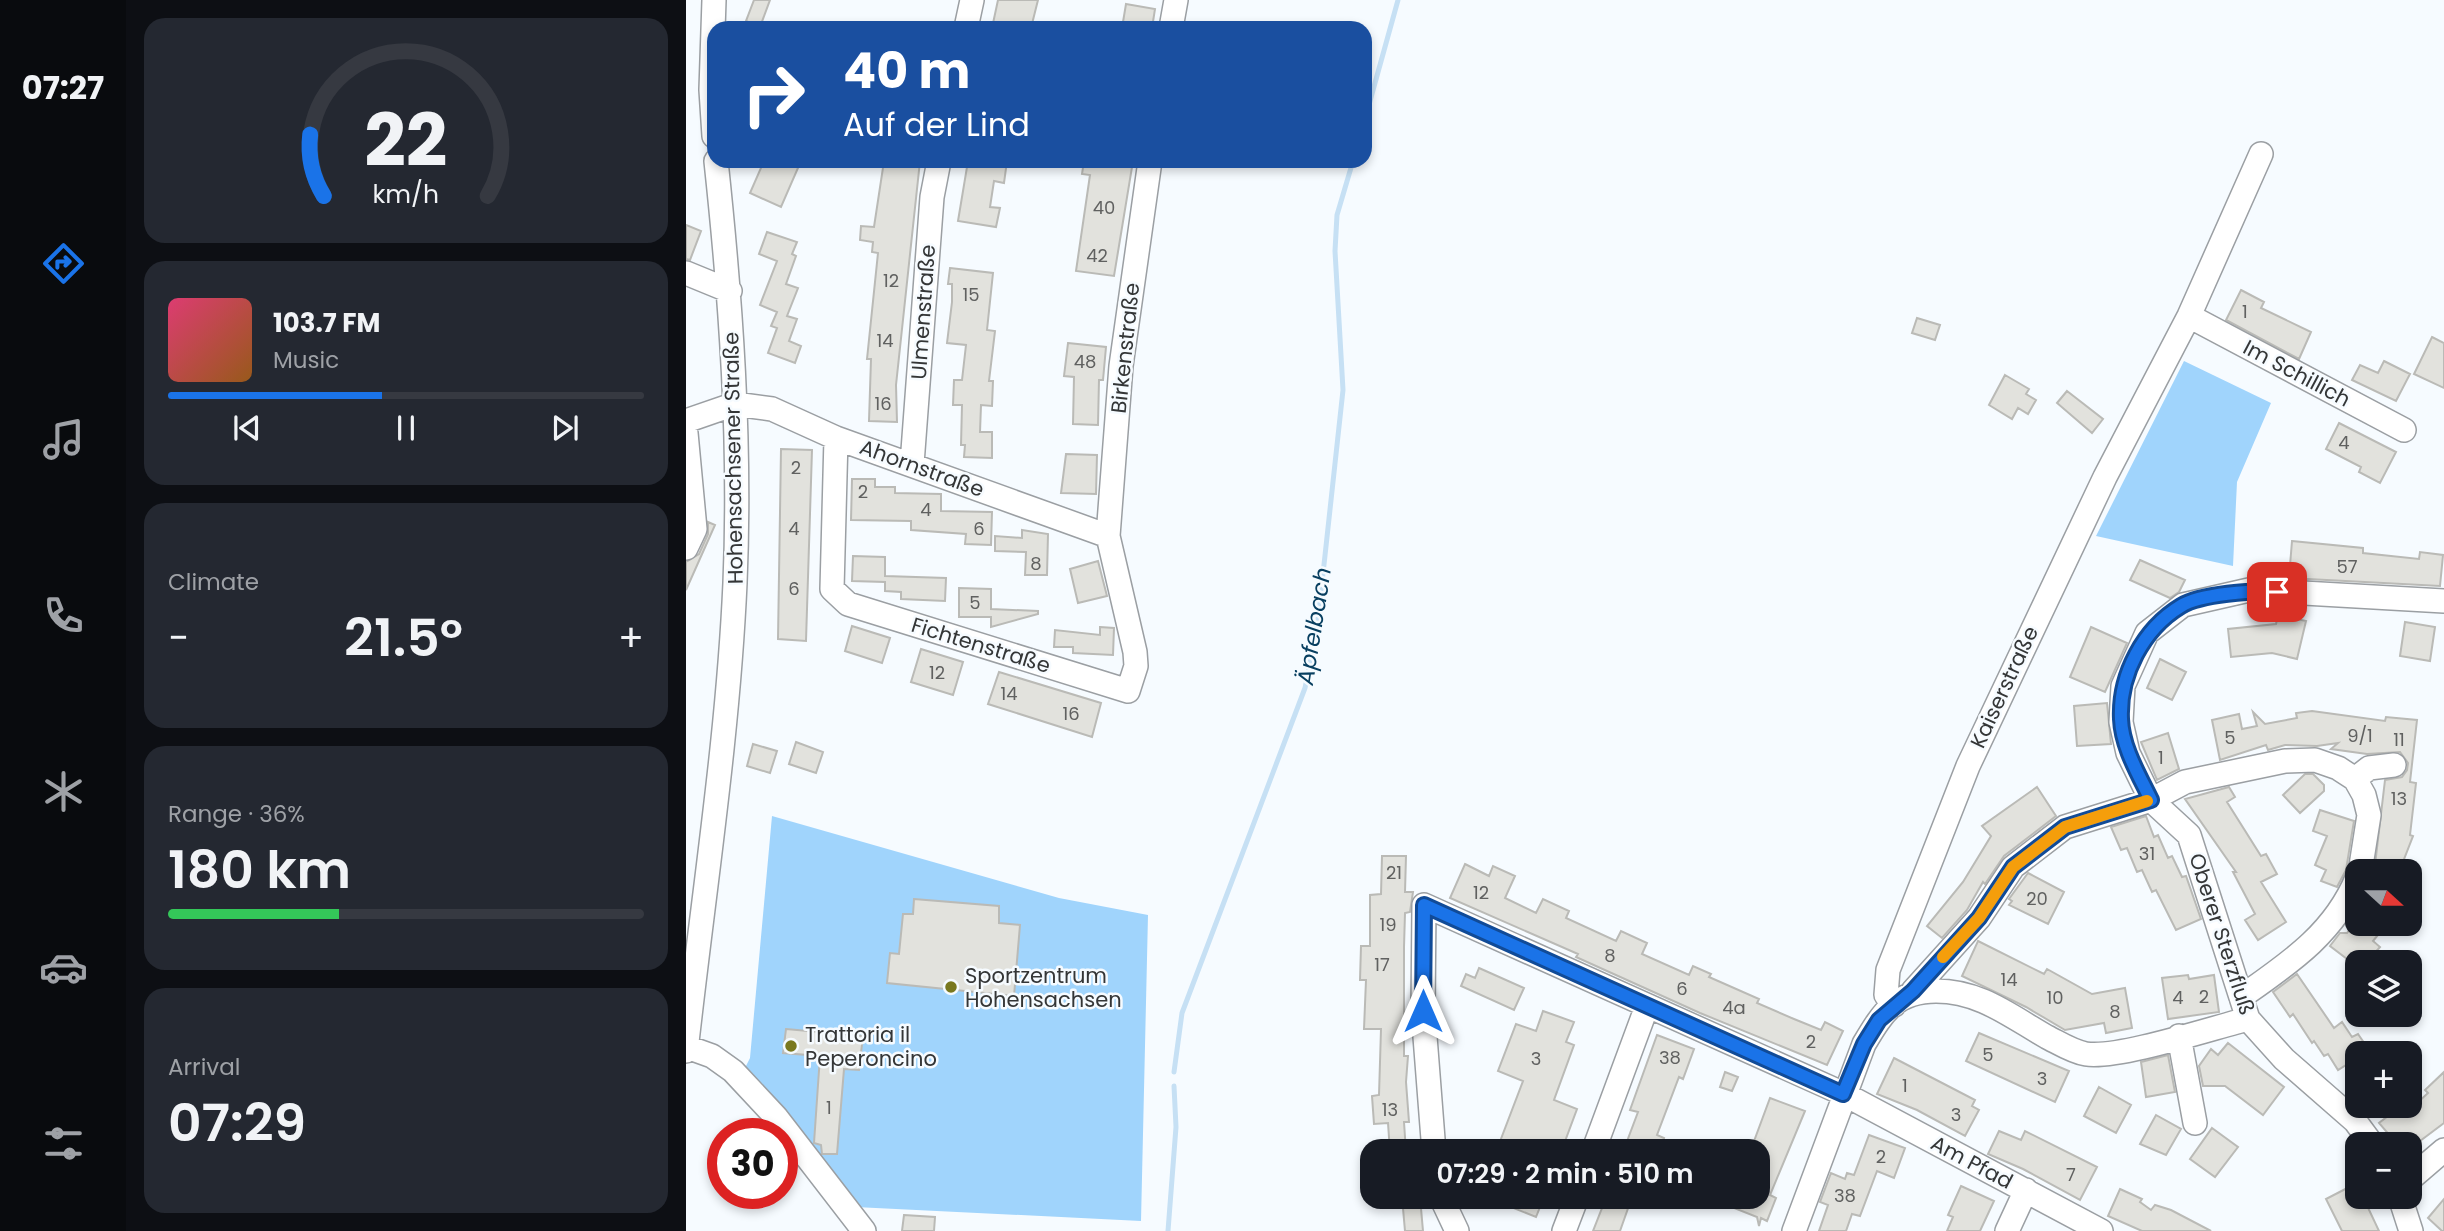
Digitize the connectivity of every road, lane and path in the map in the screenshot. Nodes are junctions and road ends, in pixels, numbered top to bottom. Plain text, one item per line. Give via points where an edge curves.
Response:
1 (714, 0) edge
2 (972, 0) edge
3 (1177, 0) edge
4 (713, 21) edge
5 (968, 21) edge
6 (1172, 21) edge
7 (2261, 154) dead end
8 (717, 168) edge
9 (938, 168) edge
10 (1149, 168) edge
11 (686, 273) edge
12 (730, 290) junction
13 (2189, 316) junction
14 (735, 404) junction
15 (686, 421) edge
16 (2404, 430) dead end
17 (686, 433) edge
18 (836, 438) junction
19 (912, 464) junction
20 (1108, 536) junction
21 (686, 548) edge
22 (2444, 601) edge
23 (2394, 765) dead end
24 (2355, 779) junction
25 (2151, 800) junction
26 (2362, 859) edge
27 (2345, 901) edge
28 (1913, 991) junction
29 (1894, 1005) junction
30 (1647, 1006) junction
31 (2244, 1008) junction
32 (2179, 1036) junction
33 (686, 1049) edge
34 (1843, 1094) junction
35 (2195, 1123) dead end
36 (2363, 1132) edge
37 (1433, 1139) edge
38 (1598, 1139) edge
39 (2444, 1150) edge
40 (2422, 1169) edge
41 (2026, 1191) junction
42 (1447, 1209) edge
43 (1572, 1209) edge
44 (2404, 1209) edge
45 (864, 1231) edge
46 (1457, 1231) edge
47 (1564, 1231) edge
48 (1794, 1231) edge
49 (2007, 1231) edge
50 (2101, 1231) edge
51 (2411, 1231) edge

1 - 4 street
2 - 5 street
3 - 6 street
7 - 13 street, Kaiserstraße
8 - 12 street, Hohensachsener Straße
9 - 19 street, Ulmenstraße
10 - 20 street, Birkenstraße via 1121,366
11 - 12 street
12 - 14 street, Hohensachsener Straße
13 - 16 street, Im Schillich
13 - 29 street, Kaiserstraße via 2105,477 1968,766 1888,971 1886,995
14 - 15 street
14 - 18 street, Ahornstraße via 772,409
14 - 33 street, Hohensachsener Straße via 735,583 722,755
17 - 21 street via 695,529
18 - 19 street, Ahornstraße
18 - 20 street, Fichtenstraße via 832,589 848,604 1128,691 1135,652
19 - 20 street, Ahornstraße
22 - 25 street, Oberer Sterzfluß via 2249,590 2183,604 2147,633 2123,686 2121,722 2129,753
23 - 24 street via 2369,768
24 - 25 street via 2315,760 2285,761 2185,782
24 - 26 street via 2369,815
25 - 28 street via 2065,827 2013,867 1979,918
25 - 31 street, Oberer Sterzfluß via 2189,835
27 - 31 street via 2316,940
28 - 29 street
28 - 32 street via 1958,991 1983,999 2086,1054
29 - 34 street via 1864,1044
30 - 34 street, Am Pfad
30 - 37 street, Am Pfad via 1424,905 1423,1011
30 - 38 street
31 - 32 street
31 - 36 street, Oberer Sterzfluß via 2270,1046
32 - 35 street
33 - 45 street via 712,1056 733,1071 776,1117
34 - 41 street, Am Pfad
34 - 48 street
39 - 40 street
41 - 49 street
41 - 50 street, Am Pfad
42 - 46 street
43 - 47 street
44 - 51 street

